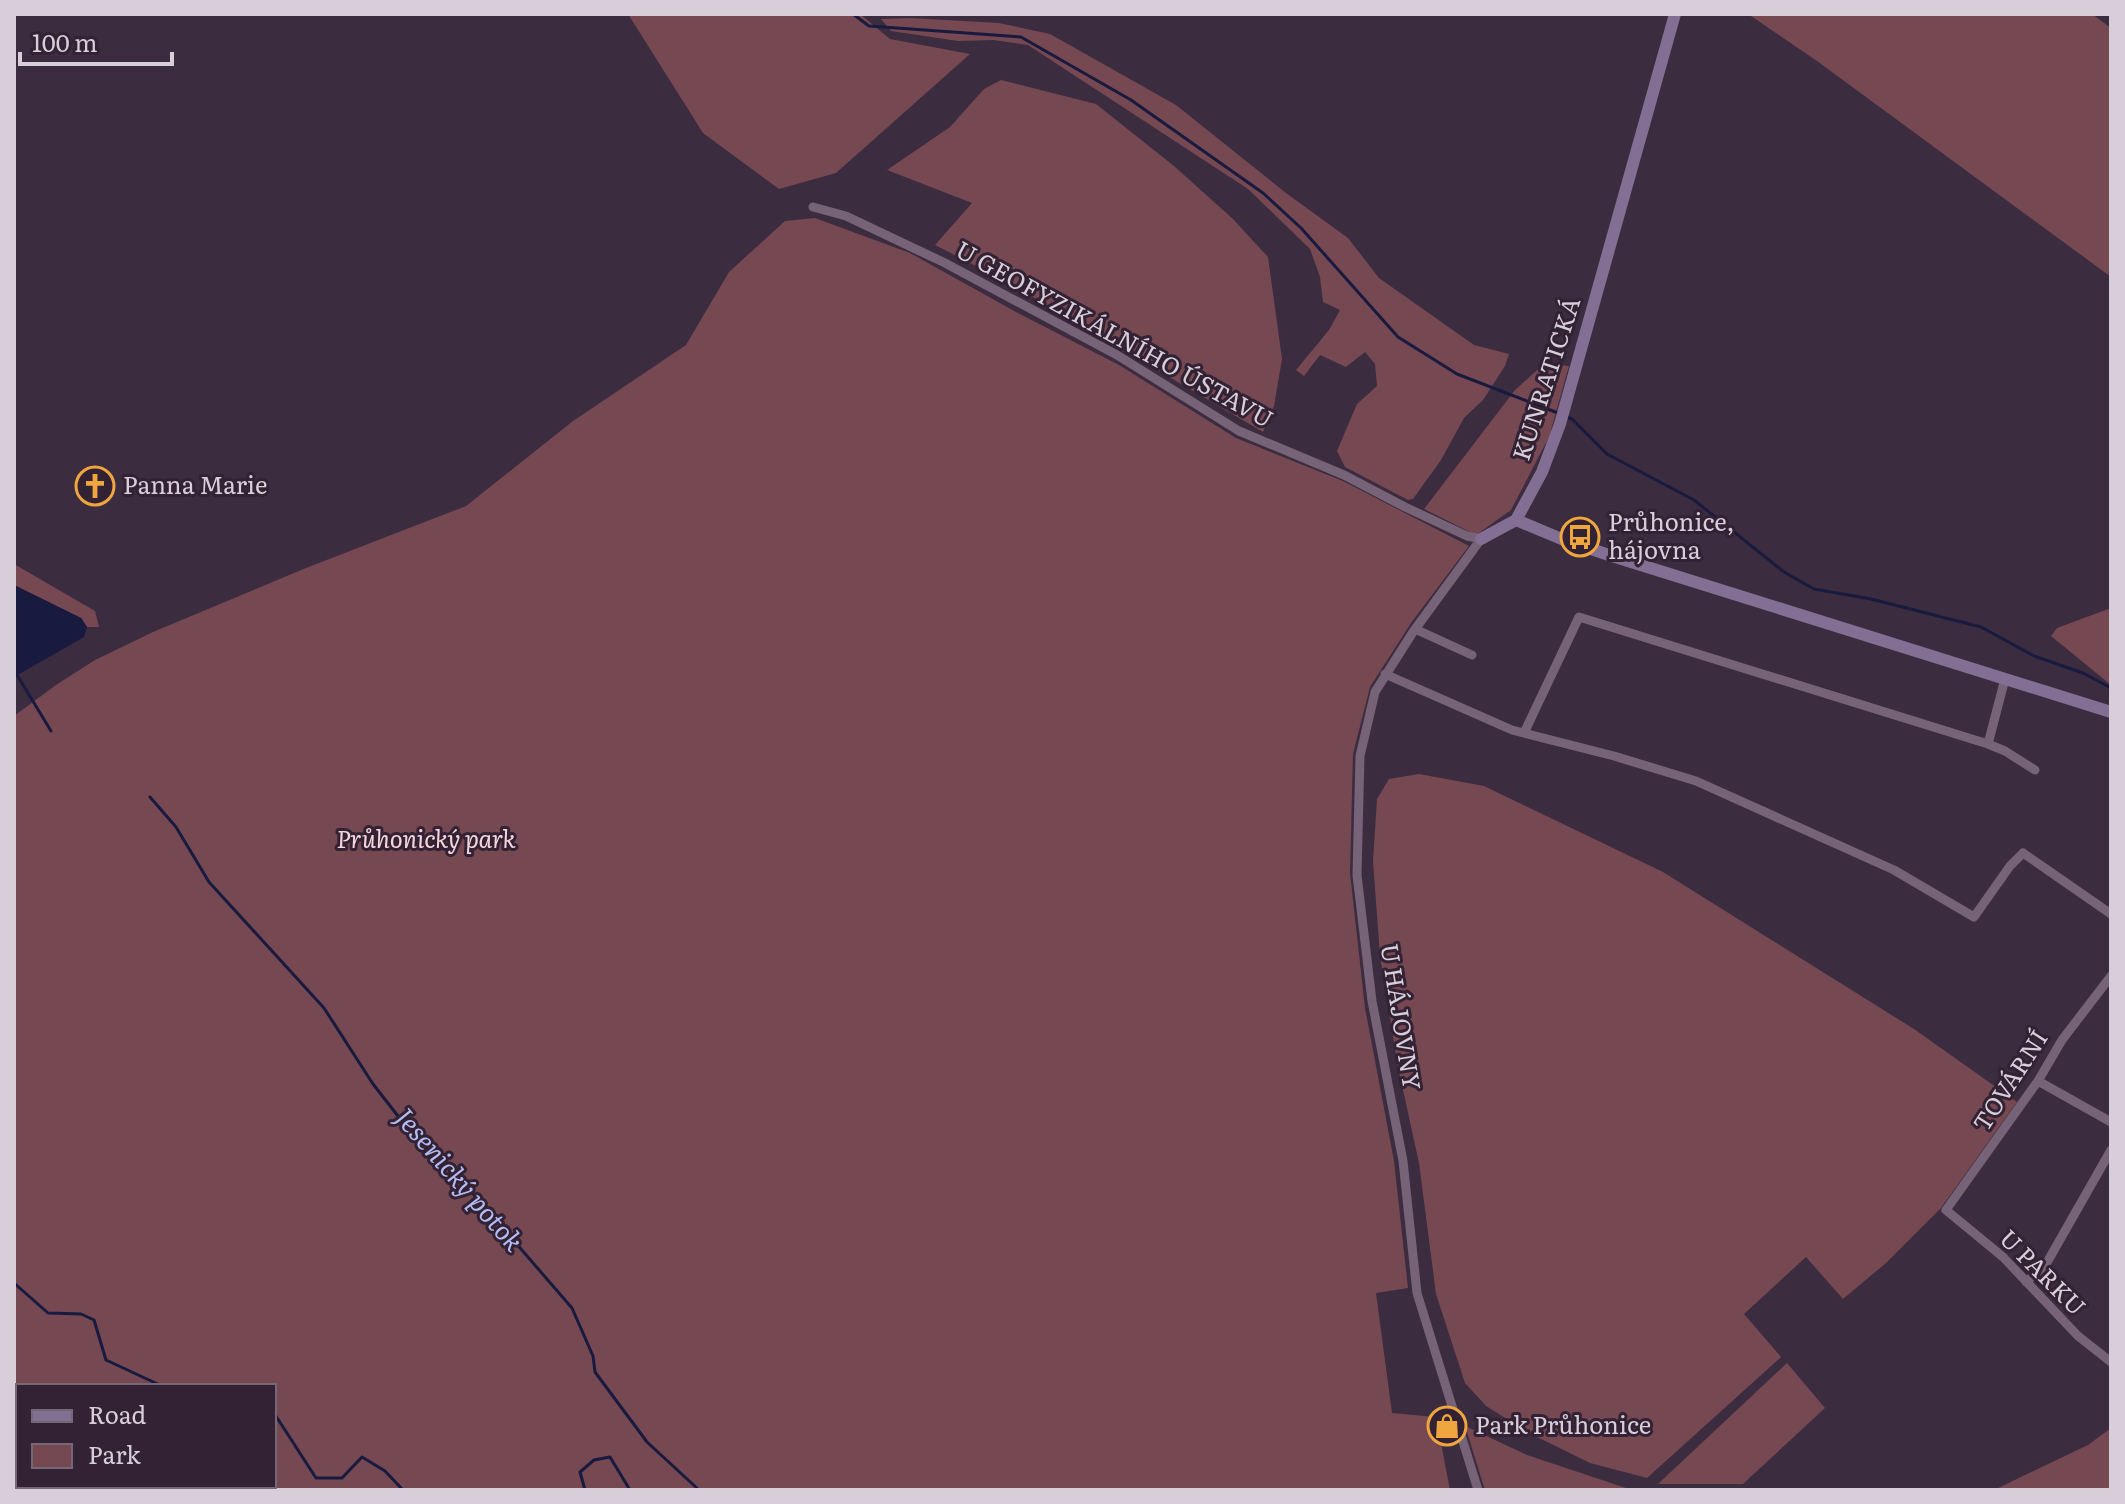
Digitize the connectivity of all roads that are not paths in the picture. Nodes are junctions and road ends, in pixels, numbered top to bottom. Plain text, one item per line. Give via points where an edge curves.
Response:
1 (1675, 14) edge
2 (813, 207) dead end
3 (1516, 520) junction
4 (1481, 539) junction
5 (1415, 629) junction
6 (1472, 655) dead end
7 (1385, 674) junction
8 (2005, 679) junction
9 (2111, 712) edge
10 (1524, 733) junction
11 (1988, 744) junction
12 (2035, 770) dead end
13 (2111, 914) edge
14 (2111, 976) edge
15 (2107, 987) edge
16 (2038, 1081) junction
17 (2111, 1122) edge
18 (2111, 1150) edge
19 (1946, 1210) joint
20 (2026, 1282) junction
21 (2111, 1362) edge
22 (1478, 1490) edge

1 - 3 street, KUNRATICKÁ via 1560,424
2 - 4 street, U GEOFYZIKÁLNÍHO ÚSTAVU via 846,216 945,263 1117,355 1239,431
3 - 4 street, U HÁJOVNY
3 - 8 street via 1564,540
4 - 5 street, U HÁJOVNY
5 - 6 street
5 - 7 street, U HÁJOVNY
7 - 10 street
7 - 22 street, U HÁJOVNY via 1375,692 1360,756 1357,875 1372,1001 1403,1161 1417,1293
8 - 9 street
8 - 11 street
10 - 11 street via 1579,617
10 - 13 street via 1696,781 1894,870 1974,917 2023,853
11 - 12 street
14 - 15 street, TOVÁRNÍ
15 - 16 street, TOVÁRNÍ via 2062,1040
16 - 17 street
16 - 19 street, TOVÁRNÍ
18 - 20 street via 2045,1266
19 - 20 street, U PARKU
20 - 21 street, U PARKU

